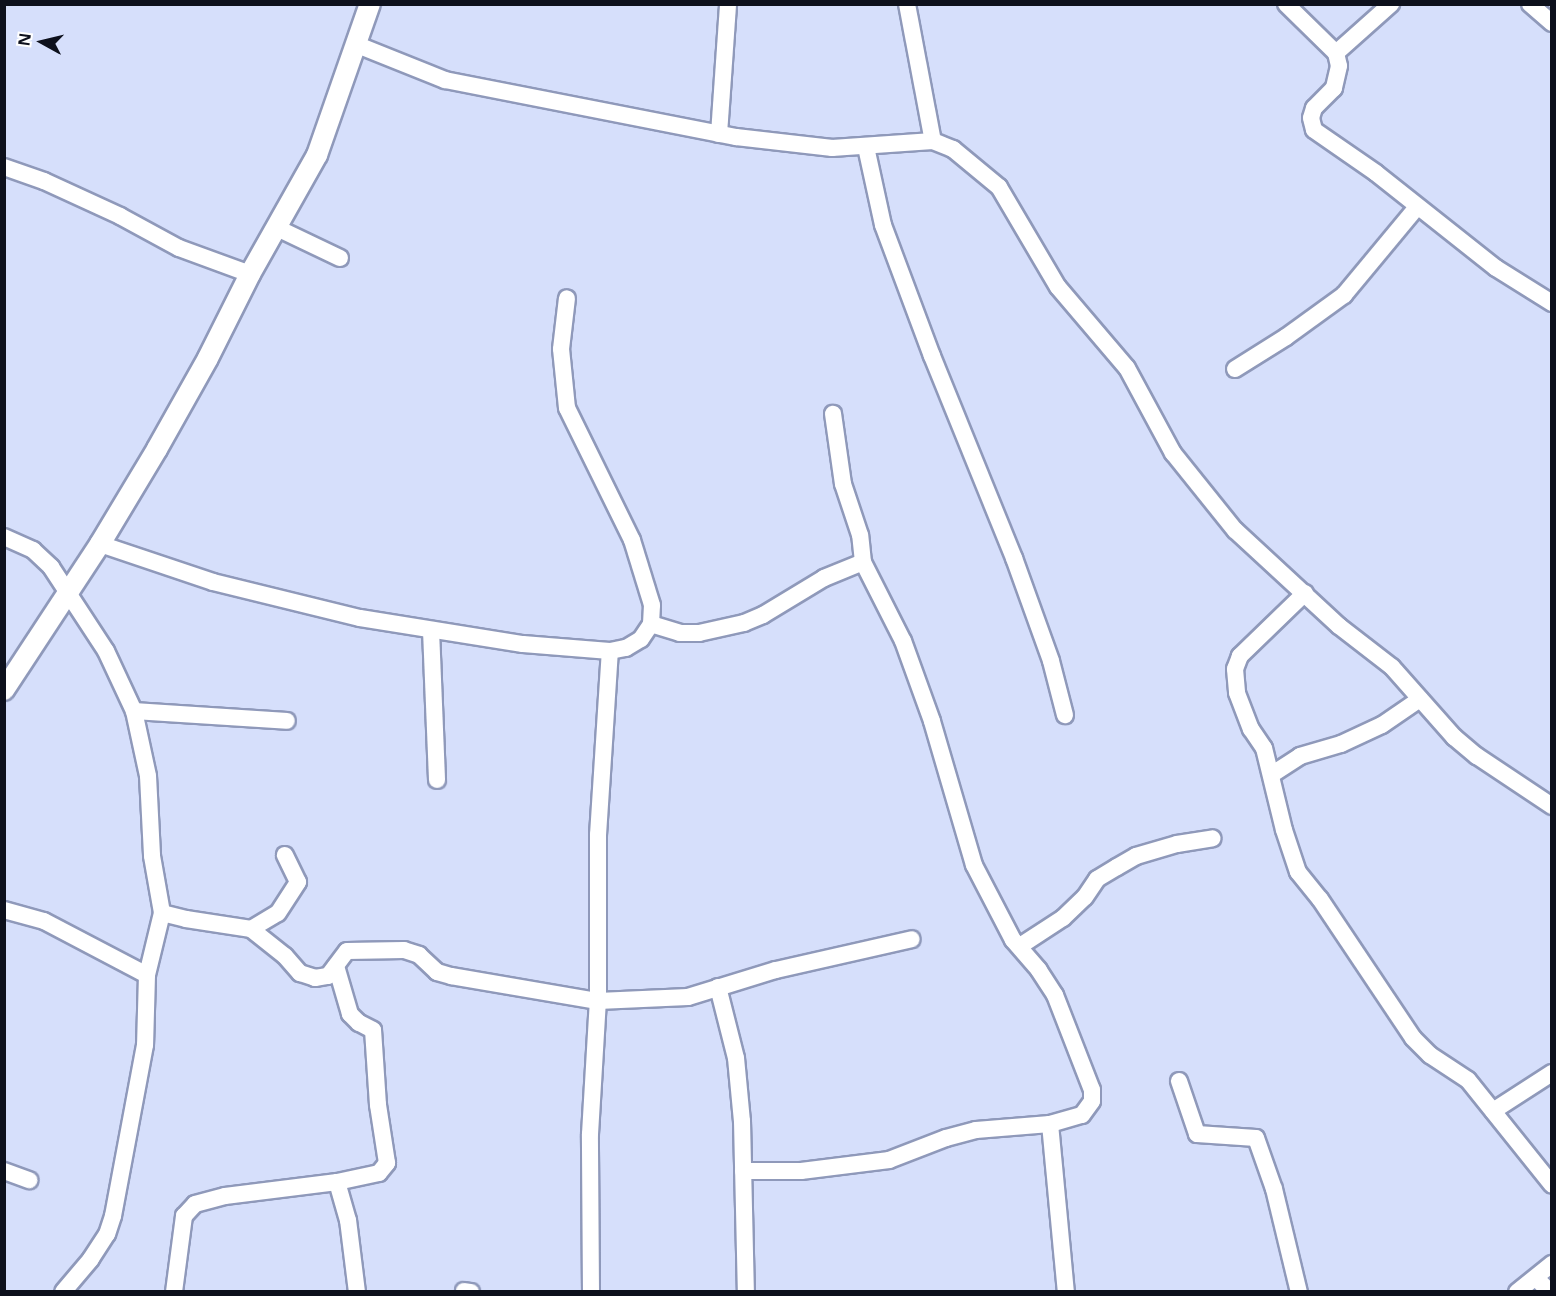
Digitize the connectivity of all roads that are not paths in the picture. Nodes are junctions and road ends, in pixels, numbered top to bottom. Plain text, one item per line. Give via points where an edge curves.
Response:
1 (370, 4) edge
2 (728, 4) edge
3 (907, 4) edge
4 (1286, 4) edge
5 (1391, 4) edge
6 (1530, 4) edge
7 (1551, 23) edge
8 (355, 45) junction
9 (1336, 53) junction
10 (719, 134) junction
11 (933, 141) junction
12 (866, 147) junction
13 (4, 167) edge
14 (1417, 207) junction
15 (275, 227) junction
16 (340, 258) dead end
17 (250, 274) junction
18 (567, 298) dead end
19 (1551, 303) edge
20 (1236, 369) dead end
21 (832, 414) dead end
22 (4, 537) edge
23 (100, 544) junction
24 (863, 562) junction
25 (1305, 592) junction
26 (68, 593) junction
27 (651, 624) junction
28 (431, 630) junction
29 (610, 651) junction
30 (4, 690) edge
31 (1420, 699) junction
32 (134, 711) junction
33 (1065, 715) dead end
34 (287, 721) dead end
35 (1272, 775) junction
36 (436, 780) dead end
37 (1551, 806) edge
38 (1213, 838) dead end
39 (285, 855) dead end
40 (4, 910) edge
41 (162, 912) junction
42 (251, 929) junction
43 (912, 939) dead end
44 (1020, 946) junction
45 (336, 966) junction
46 (147, 975) junction
47 (718, 987) junction
48 (598, 1001) junction
49 (1551, 1073) edge
50 (1179, 1082) dead end
51 (1493, 1112) junction
52 (1050, 1124) junction
53 (4, 1171) edge
54 (743, 1171) junction
55 (29, 1179) dead end
56 (337, 1182) junction
57 (1551, 1185) edge
58 (1551, 1264) edge
59 (1536, 1278) junction
60 (63, 1292) edge
61 (174, 1292) edge
62 (357, 1292) edge
63 (591, 1292) edge
64 (746, 1292) edge
65 (1066, 1292) edge
66 (1299, 1292) edge
67 (1516, 1292) edge
68 (1550, 1292) edge

1 - 8 street
2 - 10 street
3 - 11 street
4 - 9 street
5 - 9 street
6 - 7 street
8 - 10 street via 445,80
8 - 15 street via 316,155
9 - 14 street via 1337,79 1334,88 1314,108 1314,130
10 - 12 street via 832,148
11 - 12 street
11 - 25 street via 953,149 999,187 1058,287 1127,368 1173,453 1235,530
12 - 33 street via 883,225 1014,558 1051,661
13 - 17 street via 120,216 179,248
14 - 19 street via 1496,268
14 - 20 street via 1344,295
15 - 16 street
15 - 17 street
17 - 23 street via 208,358
18 - 27 street via 561,349 567,408 639,558 652,605
21 - 24 street via 843,484 860,535
22 - 26 street via 33,550 51,567
23 - 26 street
23 - 28 street via 213,582 360,618
24 - 27 street via 824,578 744,623 699,633 680,633
24 - 44 street via 903,641 932,721 974,865 1013,940
25 - 31 street via 1392,667
25 - 35 street via 1240,656 1235,669 1237,693 1251,729 1264,748
26 - 30 street
26 - 32 street via 106,651
27 - 29 street via 641,639
28 - 29 street via 523,644
28 - 36 street
29 - 48 street via 598,835
31 - 35 street via 1382,725 1341,744 1300,756
31 - 37 street via 1477,756
32 - 34 street
32 - 41 street via 148,776 152,856
35 - 51 street via 1298,872 1363,960 1413,1038 1435,1060 1468,1080
38 - 44 street via 1167,847 1116,867 1097,879 1063,918
39 - 42 street via 298,882 278,913
40 - 46 street via 44,921
41 - 42 street
41 - 46 street
42 - 45 street via 300,973 315,978 328,976
43 - 47 street
44 - 52 street via 1055,995 1092,1090 1089,1108 1082,1115
45 - 48 street via 347,951 404,950 419,955 437,972 451,976
45 - 56 street via 350,1014 373,1030 387,1163 379,1173
46 - 60 street via 146,1045 113,1216 107,1234
47 - 48 street via 688,997
47 - 54 street via 736,1058
48 - 63 street via 590,1134
49 - 51 street
50 - 66 street via 1197,1134 1256,1138 1274,1189
51 - 57 street
52 - 54 street via 976,1130 889,1160 801,1171
52 - 65 street
53 - 55 street
54 - 64 street
56 - 61 street via 195,1204 184,1216
56 - 62 street via 348,1220
58 - 59 street
59 - 67 street
59 - 68 street

